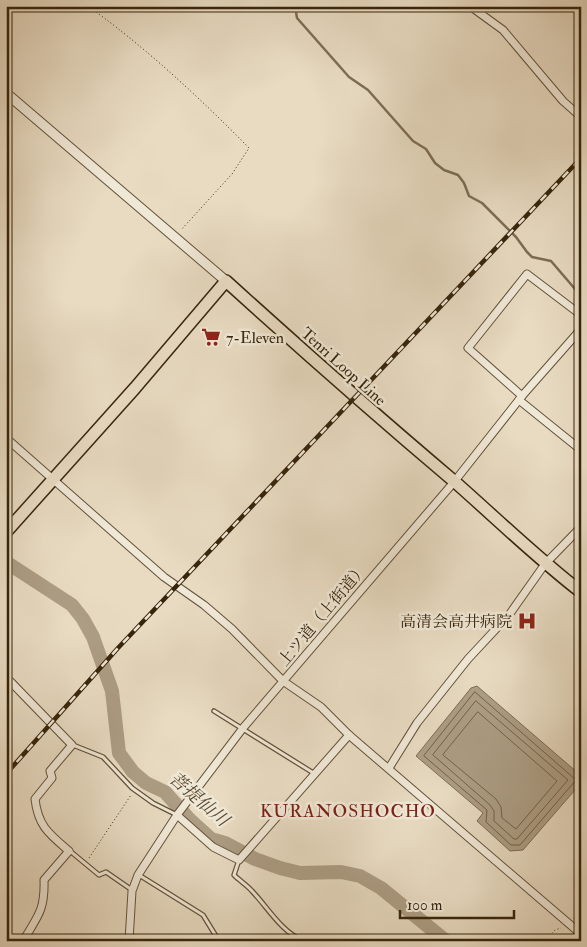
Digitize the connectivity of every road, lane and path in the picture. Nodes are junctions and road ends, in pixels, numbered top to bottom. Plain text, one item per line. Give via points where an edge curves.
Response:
1 (88, 6) edge
2 (470, 6) edge
3 (6, 93) edge
4 (18, 103) junction
5 (581, 117) edge
6 (6, 118) edge
7 (174, 237) junction
8 (226, 281) junction
9 (581, 315) edge
10 (581, 329) edge
11 (521, 398) junction
12 (6, 438) edge
13 (581, 450) edge
14 (54, 478) junction
15 (454, 482) junction
16 (581, 527) edge
17 (6, 532) edge
18 (544, 564) junction
19 (581, 592) edge
20 (6, 677) edge
21 (283, 681) junction
22 (214, 710) dead end
23 (243, 728) junction
24 (349, 734) junction
25 (72, 744) junction
26 (389, 768) junction
27 (314, 774) junction
28 (134, 790) junction
29 (177, 815) junction
30 (69, 851) junction
31 (239, 860) junction
32 (85, 863) junction
33 (138, 875) junction
34 (132, 890) junction
35 (581, 912) edge
36 (569, 924) junction
37 (581, 934) edge
38 (23, 941) edge
39 (129, 941) edge
40 (219, 941) edge
41 (303, 941) edge
42 (545, 941) edge

1 - 7 path via 123,33 249,148 232,174
2 - 5 street via 503,30 563,101
3 - 4 street
4 - 6 path
4 - 7 street
7 - 8 street
8 - 14 main road
8 - 15 main road, Tenri Loop Line
9 - 11 street via 527,274 468,348
10 - 11 street, 上ツ道（上街道）
11 - 13 street
11 - 15 street, 上ツ道（上街道）
12 - 14 street
14 - 17 main road
14 - 21 street via 164,577 232,629
15 - 18 main road, Tenri Loop Line
15 - 21 street, 上ツ道（上街道）
16 - 18 street
18 - 19 main road, Tenri Loop Line
18 - 26 street via 509,615 468,659 417,723
20 - 25 street
21 - 23 street, 上ツ道（上街道）
21 - 24 street via 321,707
22 - 23 lane
23 - 27 lane
23 - 29 street, 上ツ道（上街道）
24 - 26 street
24 - 27 street
25 - 28 lane via 103,757
25 - 30 street via 50,771 52,778 34,799 37,816 49,834
26 - 36 street
27 - 31 street
28 - 29 lane
28 - 32 path
29 - 31 street via 213,847
29 - 33 street, 上ツ道（上街道）
30 - 32 lane
30 - 38 street via 44,880 42,911
31 - 41 lane via 234,875 252,891 274,920
32 - 34 lane via 99,875 106,872
33 - 34 street, 上ツ道（上街道）
33 - 40 lane via 203,915
34 - 39 street, 上ツ道（上街道）
35 - 36 path
36 - 37 street
36 - 42 path via 554,930

